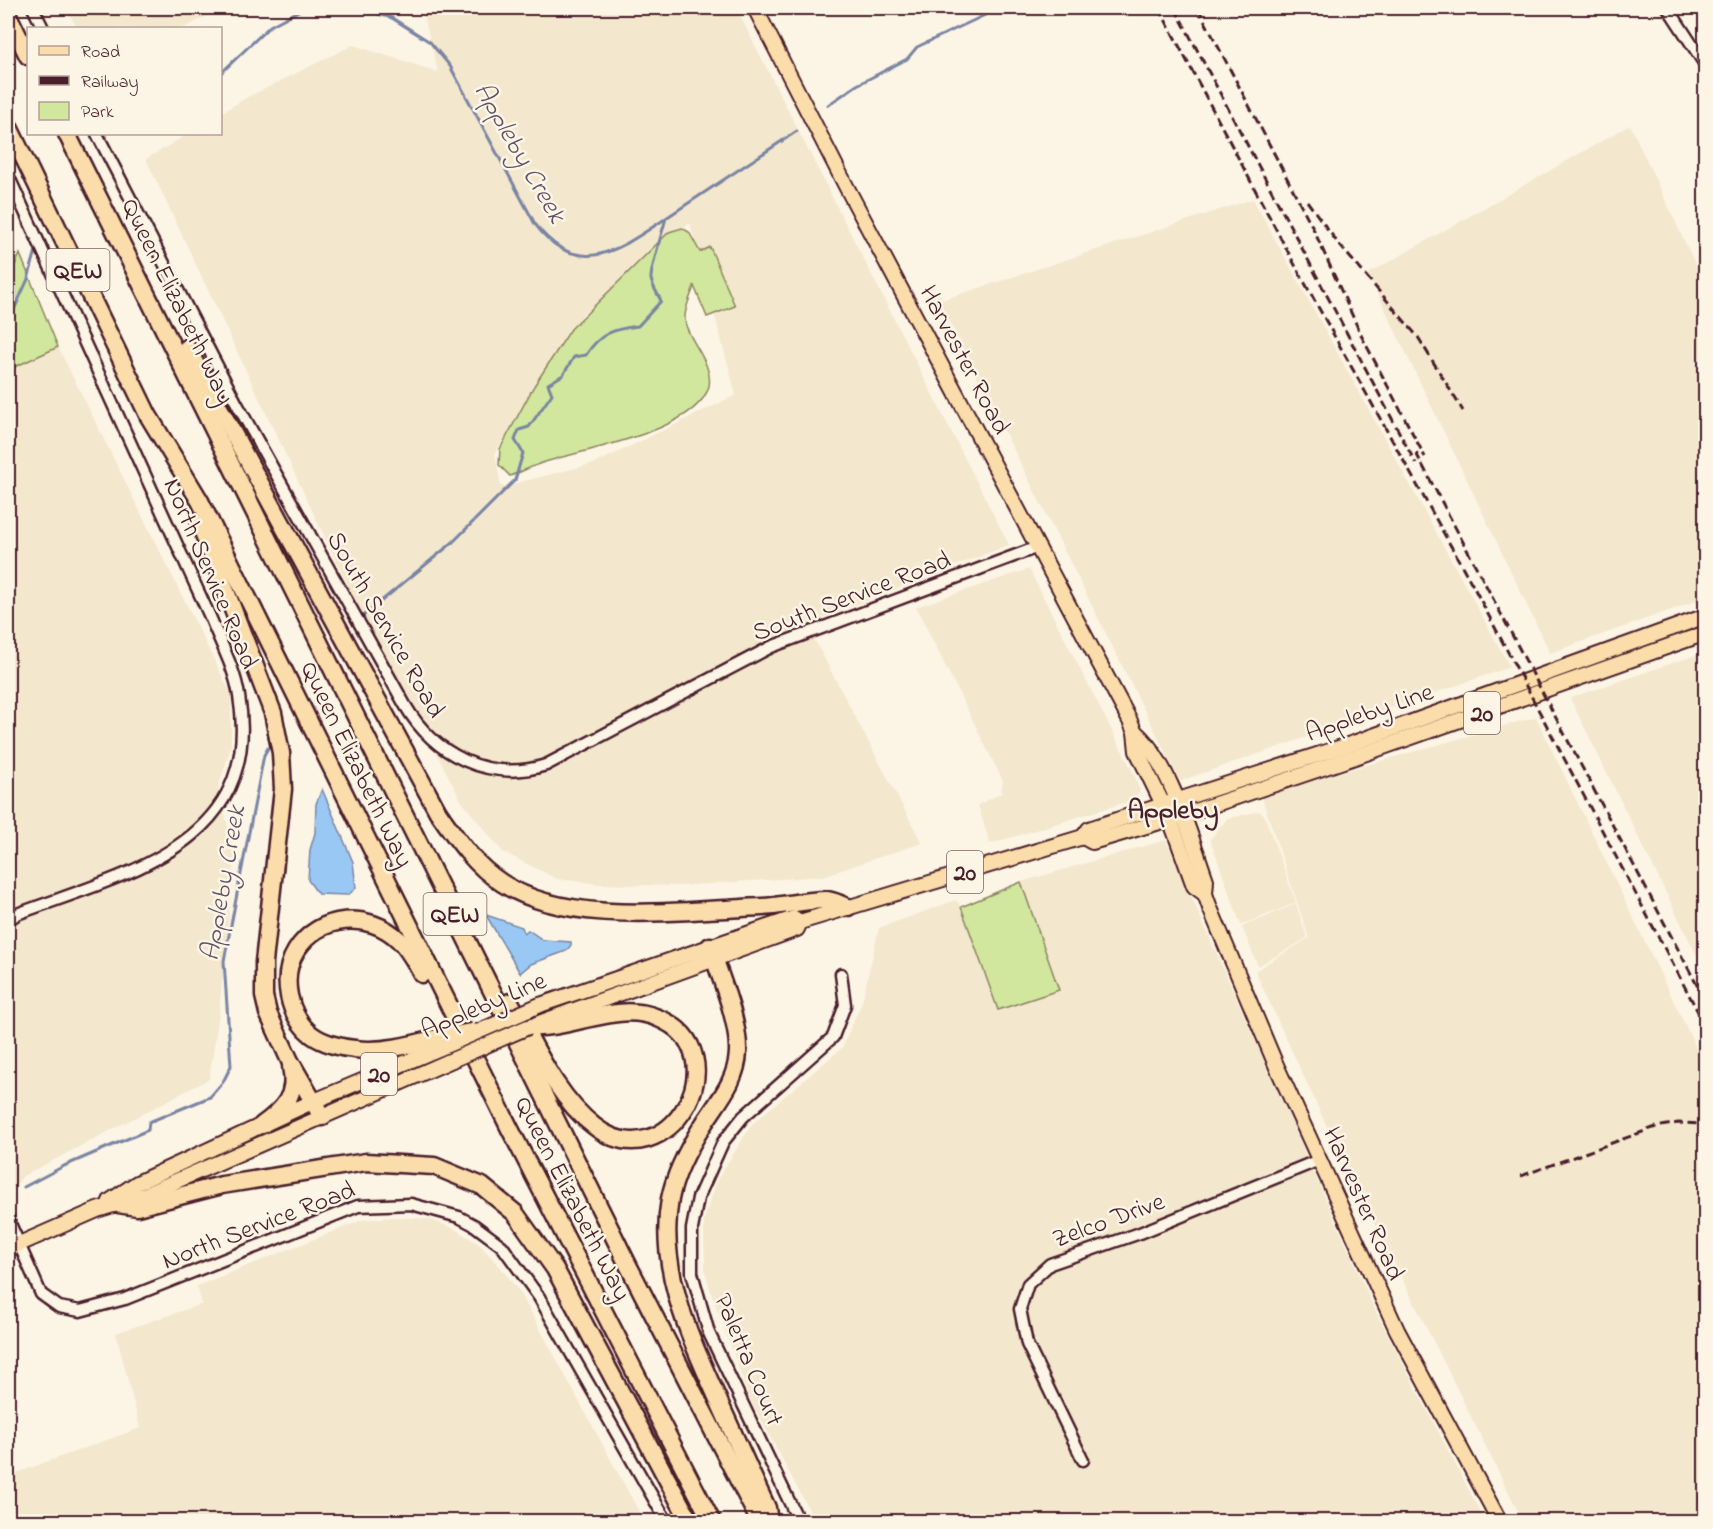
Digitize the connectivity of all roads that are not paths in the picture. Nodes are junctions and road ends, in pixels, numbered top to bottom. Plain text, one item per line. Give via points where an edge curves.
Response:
1 (33, 8) edge
2 (755, 8) edge
3 (1668, 8) edge
4 (8, 15) edge
5 (42, 27) edge
6 (27, 54) edge
7 (1706, 66) edge
8 (8, 125) edge
9 (68, 135) edge
10 (98, 135) edge
11 (8, 175) edge
12 (154, 305) junction
13 (148, 415) junction
14 (1038, 547) junction
15 (1706, 616) edge
16 (1706, 633) edge
17 (1135, 732) junction
18 (1152, 781) junction
19 (1177, 800) junction
20 (1163, 804) junction
21 (1146, 810) junction
22 (1177, 817) junction
23 (1083, 837) junction
24 (848, 907) junction
25 (8, 920) edge
26 (459, 923) junction
27 (712, 952) junction
28 (841, 974) dead end
29 (550, 1023) junction
30 (528, 1027) joint
31 (473, 1032) joint
32 (443, 1041) junction
33 (290, 1061) junction
34 (312, 1102) junction
35 (322, 1118) junction
36 (262, 1125) junction
37 (510, 1129) junction
38 (1319, 1160) junction
39 (118, 1204) junction
40 (97, 1210) junction
41 (8, 1220) edge
42 (13, 1247) edge
43 (1083, 1460) dead end
44 (667, 1521) edge
45 (690, 1521) edge
46 (712, 1521) edge
47 (760, 1521) edge
48 (769, 1521) edge
49 (799, 1521) edge
50 (1500, 1521) edge

1 - 5 street
2 - 14 main road, Harvester Road
3 - 7 street
4 - 6 highway
8 - 13 highway, Queen Elizabeth Way / QEW
9 - 12 highway, Queen Elizabeth Way / QEW
10 - 14 street, South Service Road via 243,414 416,725 430,740 464,760 506,771 527,771 546,765 771,647
11 - 25 street, North Service Road via 211,619 235,677 241,719 232,781 218,807 194,835 144,867
12 - 24 highway via 175,326 438,812 481,866 502,884 531,898 583,910 713,909 827,900
12 - 26 highway, Queen Elizabeth Way / QEW
13 - 33 highway via 191,502 273,713 283,789 262,980 268,1013
13 - 37 highway, Queen Elizabeth Way / QEW via 200,501
14 - 17 main road, Harvester Road
15 - 19 main road, Appleby Line / 20 via 1348,745
16 - 22 main road, Appleby Line / 20
17 - 18 main road, Harvester Road via 1137,751
17 - 19 main road, Harvester Road via 1149,743
18 - 20 main road, Harvester Road
18 - 21 main road
19 - 20 main road, Appleby Line / 20
19 - 22 main road, Harvester Road
20 - 21 main road, Appleby Line / 20
20 - 22 main road, Harvester Road
21 - 23 main road, Appleby Line / 20 via 1089,828
22 - 23 main road, Appleby Line / 20 via 1092,842
22 - 38 main road, Harvester Road via 1194,886 1205,894
23 - 24 main road, Appleby Line / 20
24 - 27 main road, Appleby Line / 20 via 800,922 797,929
26 - 29 highway via 484,956 555,1080 594,1126 608,1136 637,1140 662,1132 685,1112 696,1068 688,1046 667,1022 640,1013 622,1013
26 - 47 highway, Queen Elizabeth Way / QEW via 628,1266
27 - 29 main road, Appleby Line / 20
27 - 31 main road, Appleby Line / 20, bridge via 540,1005
27 - 48 highway via 736,1034 737,1060 729,1087 693,1142 674,1183 667,1229 669,1257 684,1316 767,1508
28 - 49 street, Paletta Court via 845,1005 833,1037 742,1117 723,1142 698,1198 692,1229 692,1273 709,1333
29 - 30 highway
30 - 35 main road, Appleby Line / 20, bridge
31 - 32 highway, bridge
32 - 34 main road, Appleby Line / 20
32 - 37 highway via 366,1050 321,1040 300,1023 289,996 288,972 296,951 312,934 340,921 361,920 391,933 408,950
33 - 34 highway
33 - 36 highway via 294,1077 290,1098
34 - 35 highway
34 - 36 main road, Appleby Line / 20
35 - 39 main road, Appleby Line / 20
36 - 40 main road, Appleby Line / 20 via 137,1183
37 - 46 highway, Queen Elizabeth Way / QEW
38 - 43 street, Zelco Drive via 1140,1233 1050,1264 1028,1284 1020,1309 1028,1344
38 - 50 main road, Harvester Road via 1397,1330
39 - 40 main road, Appleby Line / 20
39 - 45 highway via 137,1207 222,1185 366,1162 434,1166 483,1186 515,1213 555,1269
40 - 42 main road, Appleby Line / 20
41 - 42 street, North Service Road
42 - 44 street, North Service Road via 41,1294 59,1307 80,1311 125,1299 358,1206 411,1204 459,1217 501,1245 539,1297

